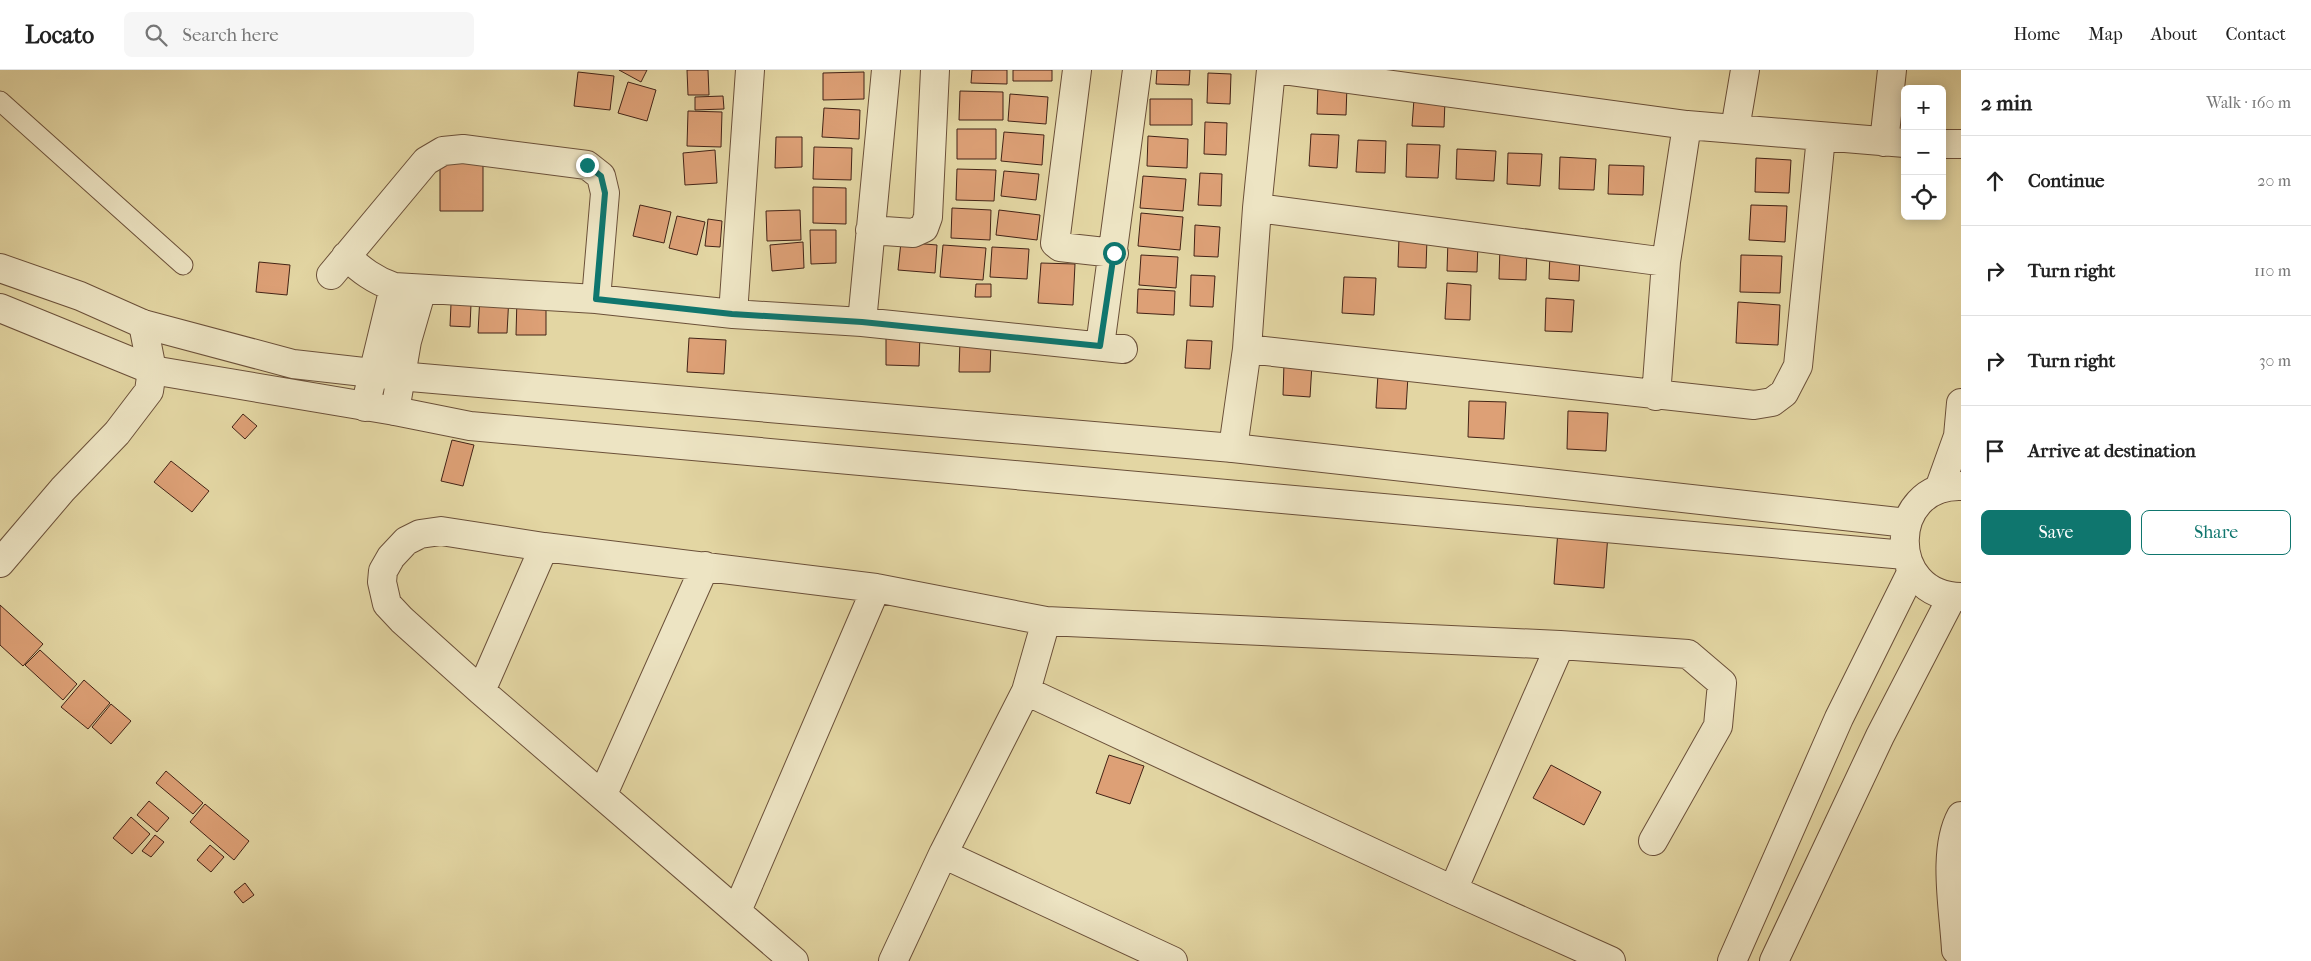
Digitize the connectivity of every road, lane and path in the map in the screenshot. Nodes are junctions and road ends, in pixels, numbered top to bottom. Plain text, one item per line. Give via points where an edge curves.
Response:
1 (750, 70) edge
2 (886, 70) edge
3 (935, 70) edge
4 (1077, 70) edge
5 (1137, 70) edge
6 (1271, 70) edge
7 (1282, 70) edge
8 (1745, 70) edge
9 (1892, 70) edge
10 (0, 101) edge
11 (1686, 125) junction
12 (1735, 129) junction
13 (1821, 137) junction
14 (1894, 143) edge
15 (1946, 144) edge
16 (1961, 144) edge
17 (1257, 208) junction
18 (870, 230) junction
19 (1114, 253) junction
20 (1666, 262) junction
21 (183, 265) dead end
22 (0, 268) edge
23 (394, 287) junction
24 (422, 289) junction
25 (596, 299) junction
26 (0, 308) edge
27 (732, 314) junction
28 (862, 322) junction
29 (143, 324) junction
30 (1248, 349) junction
31 (152, 370) junction
32 (387, 375) junction
33 (1656, 396) junction
34 (1961, 403) edge
35 (365, 407) junction
36 (395, 411) junction
37 (1233, 448) junction
38 (1950, 488) edge
39 (1907, 523) junction
40 (544, 547) junction
41 (0, 563) edge
42 (1908, 563) junction
43 (705, 566) junction
44 (876, 588) junction
45 (1956, 597) edge
46 (1046, 621) junction
47 (1560, 645) junction
48 (482, 691) junction
49 (1026, 691) junction
50 (603, 794) junction
51 (1961, 816) edge
52 (1653, 841) dead end
53 (943, 854) junction
54 (1452, 890) junction
55 (737, 911) junction
56 (1956, 950) dead end
57 (794, 961) edge
58 (894, 961) edge
59 (1174, 961) edge
60 (1611, 961) edge
61 (1732, 961) edge
62 (1774, 961) edge

1 - 27 street
2 - 18 street
3 - 18 street via 928,217 924,228 913,233
4 - 19 street via 1055,244
5 - 19 street
6 - 17 street
7 - 11 street
8 - 12 street
9 - 14 street
10 - 21 lane
11 - 12 street
11 - 20 street
12 - 13 street
13 - 14 street
13 - 33 street via 1798,366 1784,393 1772,402 1754,405
15 - 16 street
17 - 20 street
17 - 30 street
18 - 28 street
19 - 28 street via 1112,348
20 - 33 street
22 - 29 street via 80,296
23 - 24 street
23 - 25 street via 360,270 338,265 426,161 443,151 462,149 587,165 601,176 605,193
23 - 32 street
24 - 25 street
24 - 32 street via 410,327
25 - 27 street
26 - 31 street
27 - 28 street
29 - 31 street
29 - 32 street via 293,364
30 - 33 street
30 - 37 street
31 - 35 street
31 - 41 street via 150,391 136,410
32 - 35 street
32 - 36 street
32 - 37 street
34 - 38 street
35 - 36 street
36 - 42 street via 470,426
37 - 39 street
38 - 39 street via 1925,498
39 - 42 street via 1903,539
40 - 43 street
40 - 48 street
40 - 48 street via 441,531 420,534 406,541 383,571 387,604
42 - 45 street via 1929,588
42 - 61 street
43 - 44 street
43 - 50 street
44 - 46 street
44 - 55 street
45 - 62 street via 1880,736
46 - 47 street
46 - 49 street
47 - 52 street via 1688,654 1722,683 1718,726
47 - 54 street
48 - 50 street
49 - 53 street
49 - 54 street
50 - 55 street
51 - 56 street via 1954,828 1951,862
53 - 58 street
53 - 59 street
54 - 60 street
55 - 57 street

